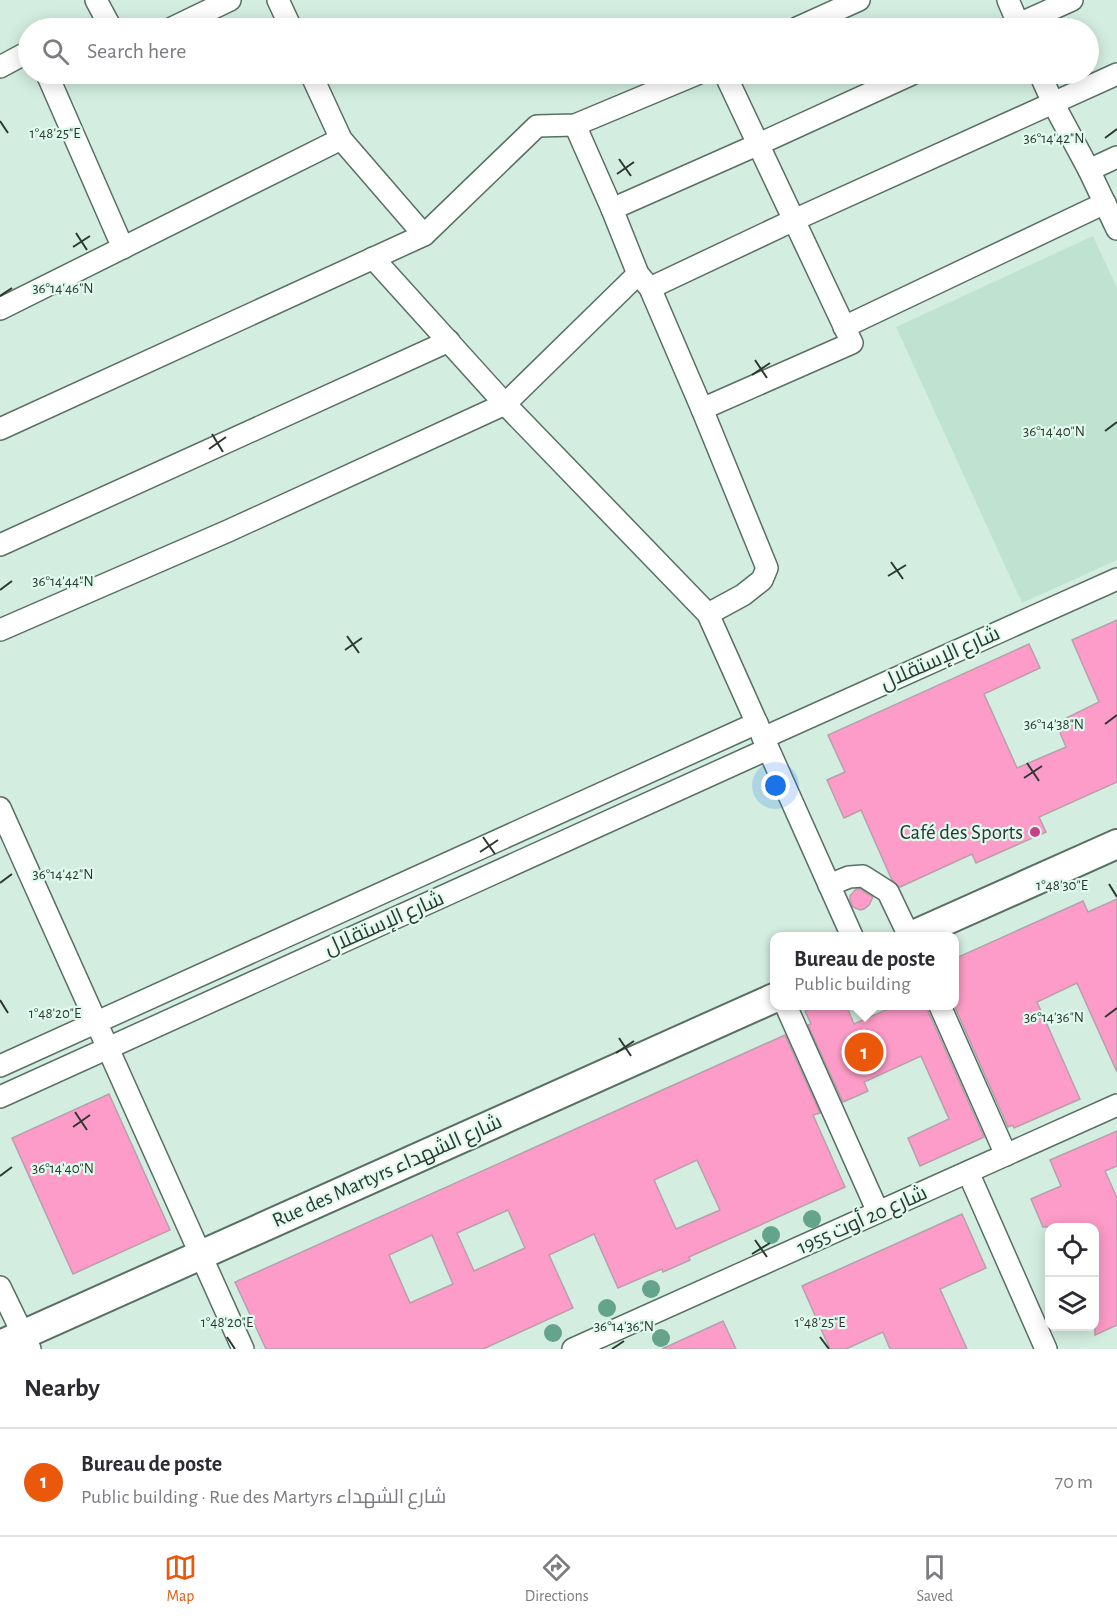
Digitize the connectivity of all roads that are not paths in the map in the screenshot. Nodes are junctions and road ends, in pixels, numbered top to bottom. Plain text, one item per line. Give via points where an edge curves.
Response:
1 (96, 0) edge
2 (230, 0) edge
3 (278, 0) edge
4 (859, 0) edge
5 (1008, 0) edge
6 (1072, 0) edge
7 (106, 18) edge
8 (193, 18) edge
9 (286, 18) edge
10 (819, 18) edge
11 (1013, 18) edge
12 (1035, 18) edge
13 (18, 57) edge
14 (0, 67) edge
15 (1117, 74) edge
16 (1099, 82) edge
17 (52, 84) edge
18 (316, 84) edge
19 (673, 84) edge
20 (730, 84) edge
21 (890, 84) edge
22 (1044, 84) edge
23 (1095, 84) edge
24 (1053, 103) junction
25 (576, 125) junction
26 (341, 139) junction
27 (759, 144) junction
28 (1117, 157) edge
29 (1089, 170) junction
30 (1105, 203) junction
31 (612, 209) junction
32 (794, 220) junction
33 (1117, 229) edge
34 (424, 235) junction
35 (123, 248) junction
36 (374, 258) junction
37 (644, 281) junction
38 (0, 309) edge
39 (844, 327) junction
40 (449, 342) junction
41 (505, 404) junction
42 (702, 410) junction
43 (0, 429) edge
44 (0, 545) edge
45 (1117, 579) edge
46 (708, 614) junction
47 (0, 630) edge
48 (763, 736) junction
49 (0, 808) edge
50 (1117, 844) edge
51 (829, 885) junction
52 (850, 932) edge
53 (908, 932) edge
54 (919, 932) edge
55 (770, 1000) edge
56 (788, 1010) edge
57 (942, 1010) edge
58 (97, 1022) junction
59 (108, 1048) junction
60 (0, 1066) edge
61 (0, 1097) edge
62 (1117, 1105) edge
63 (1006, 1155) junction
64 (969, 1172) junction
65 (878, 1212) junction
66 (201, 1255) junction
67 (0, 1287) edge
68 (18, 1343) edge
69 (243, 1349) edge
70 (573, 1349) edge
71 (1046, 1349) edge

1 - 7 street
2 - 8 street
3 - 9 street
4 - 10 street
5 - 11 street
6 - 12 street
13 - 14 street
15 - 16 street
17 - 35 street
18 - 26 street
19 - 25 street
20 - 27 street
21 - 27 street
22 - 24 street
23 - 24 street
24 - 29 street
24 - 32 street
25 - 31 street
25 - 34 street via 537,126
26 - 34 street
26 - 35 street
27 - 31 street
27 - 32 street
28 - 29 street
29 - 30 street
30 - 33 street
30 - 39 street
31 - 37 street
32 - 37 street
32 - 39 street
34 - 36 street
35 - 38 street
36 - 40 street
36 - 43 street
37 - 41 street
37 - 42 street
39 - 42 street via 852,343
40 - 41 street
40 - 44 street
41 - 46 street
41 - 47 street
42 - 46 street via 767,568 762,580
45 - 48 street, شارع الإستقلال
46 - 48 street
48 - 51 street
48 - 58 street, شارع الإستقلال
48 - 59 street, شارع الإستقلال
49 - 58 street
50 - 54 main road
51 - 52 street
51 - 53 street via 863,876 888,892
55 - 66 main road, Rue des Martyrs شارع الشهداء
56 - 65 street
57 - 63 street
58 - 59 street
58 - 60 street, شارع الإستقلال
59 - 61 street, شارع الإستقلال
59 - 66 street
62 - 63 street, شارع 20 أوت 1955
63 - 64 street, شارع 20 أوت 1955
64 - 65 street, شارع 20 أوت 1955
64 - 71 street
65 - 70 street, شارع 20 أوت 1955
66 - 68 main road, Rue des Martyrs شارع الشهداء
66 - 69 street
67 - 68 street

